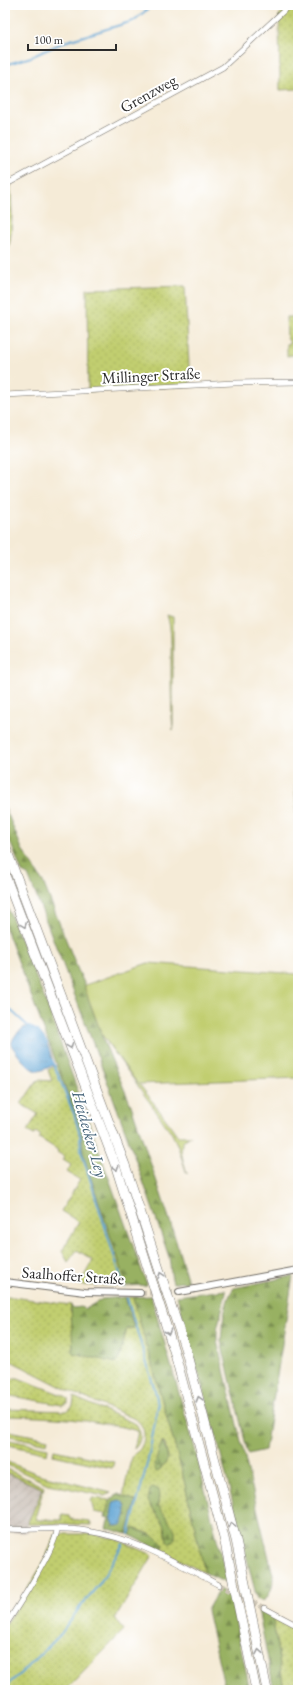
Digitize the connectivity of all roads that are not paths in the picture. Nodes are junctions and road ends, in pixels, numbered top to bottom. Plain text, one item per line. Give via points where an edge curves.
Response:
1 (290, 5) edge
2 (5, 185) edge
3 (298, 382) edge
4 (5, 395) edge
5 (5, 846) edge
6 (5, 875) edge
7 (298, 1270) edge
8 (5, 1282) edge
9 (140, 1292) tunnel mouth
10 (179, 1292) tunnel mouth
11 (5, 1529) edge
12 (57, 1529) junction
13 (219, 1585) tunnel mouth
14 (264, 1608) tunnel mouth
15 (5, 1626) edge
16 (298, 1626) edge
17 (256, 1690) edge
18 (266, 1690) edge

1 - 2 street, Grenzweg via 223,67
3 - 4 street, Millinger Straße
18 -> 5 highway via 236,1540 186,1351 125,1164
6 -> 17 highway via 115,1164 173,1347 224,1538
7 - 10 street
8 - 9 street, Saalhoffer Straße via 85,1292
11 - 12 street
12 - 13 street via 86,1530 122,1539
12 - 15 street via 55,1541
14 - 16 street

